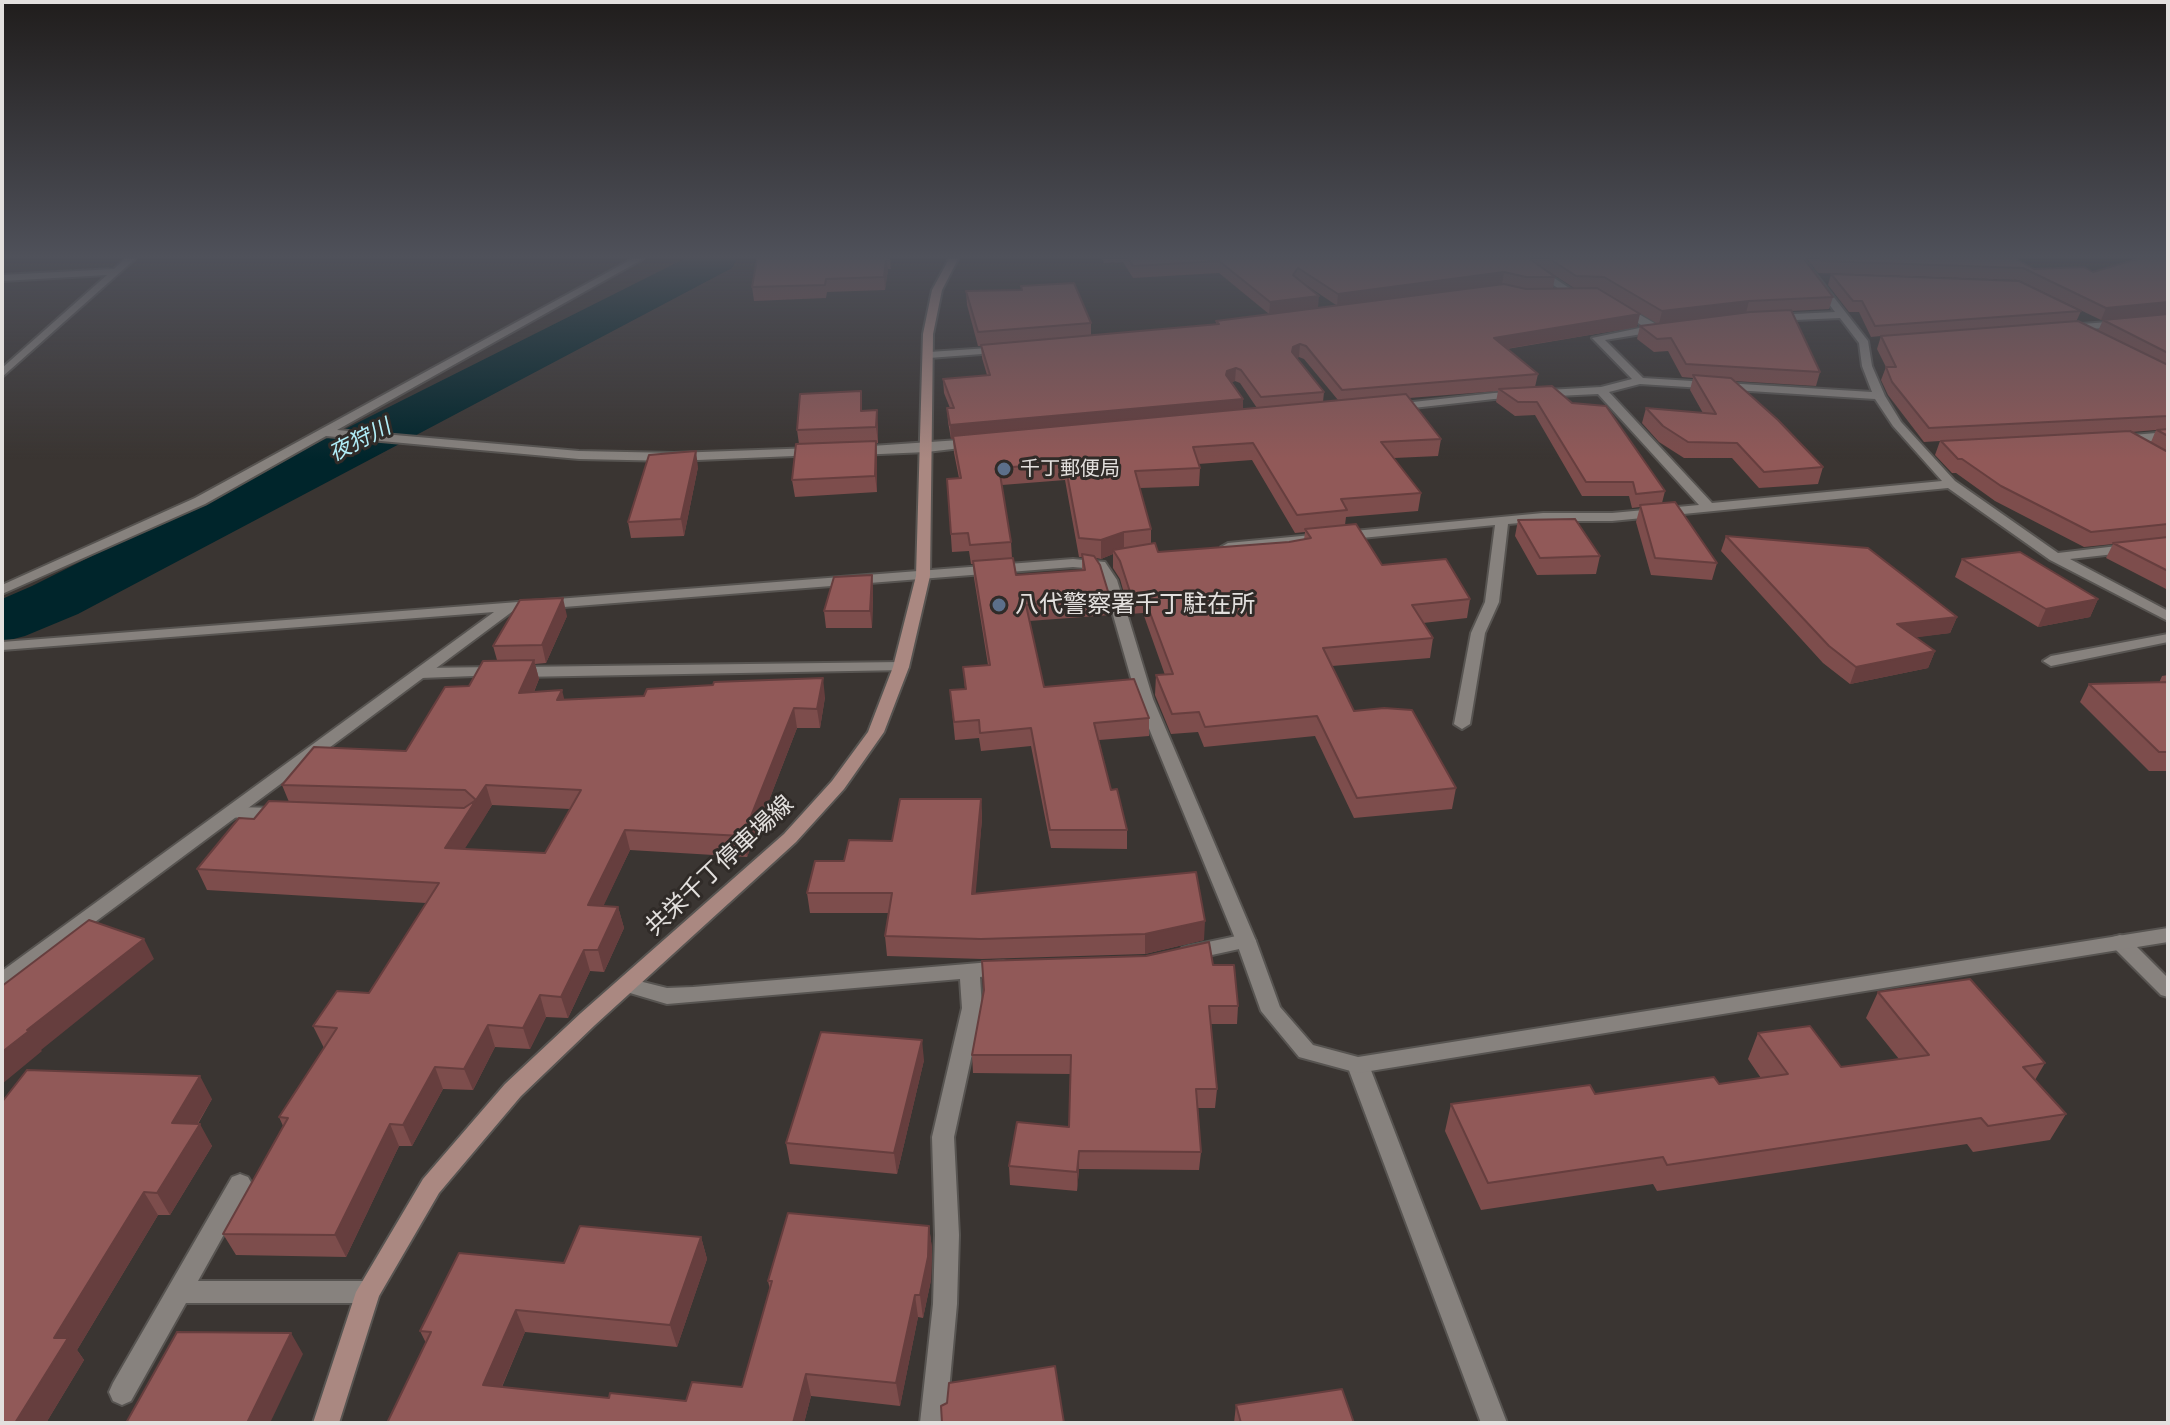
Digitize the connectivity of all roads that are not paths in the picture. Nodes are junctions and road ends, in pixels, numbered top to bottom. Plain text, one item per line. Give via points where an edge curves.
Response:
1 (56, 326) edge
2 (521, 326) edge
3 (930, 326) edge
4 (1649, 326) edge
5 (1850, 326) edge
6 (2099, 326) joint
7 (2104, 326) edge
8 (1670, 327) edge
9 (2076, 328) junction
10 (1654, 329) junction
11 (2060, 329) edge
12 (1878, 342) edge
13 (2102, 342) edge
14 (1864, 343) junction
15 (1009, 350) edge
16 (929, 355) junction
17 (2, 374) edge
18 (1640, 381) junction
19 (1601, 390) junction
20 (1879, 396) junction
21 (1378, 409) edge
22 (331, 433) junction
23 (2168, 436) edge
24 (2128, 439) junction
25 (2113, 440) edge
26 (991, 441) edge
27 (927, 448) junction
28 (1935, 448) edge
29 (1920, 449) junction
30 (848, 451) edge
31 (832, 452) edge
32 (2155, 455) edge
33 (1951, 484) junction
34 (1707, 506) junction
35 (1502, 523) junction
36 (2168, 544) edge
37 (1209, 549) edge
38 (2055, 557) junction
39 (923, 576) junction
40 (2, 590) edge
41 (507, 609) junction
42 (2168, 617) edge
43 (2168, 638) edge
44 (2, 646) edge
45 (2051, 661) dead end
46 (901, 667) junction
47 (421, 673) junction
48 (1462, 724) dead end
49 (233, 813) junction
50 (297, 814) edge
51 (2168, 935) edge
52 (1246, 941) junction
53 (2120, 942) junction
54 (1172, 958) edge
55 (1028, 968) edge
56 (969, 969) junction
57 (2, 981) edge
58 (627, 985) junction
59 (2168, 990) edge
60 (1358, 1065) junction
61 (240, 1184) dead end
62 (179, 1292) junction
63 (368, 1292) junction
64 (122, 1392) dead end
65 (326, 1423) edge
66 (933, 1423) edge
67 (1494, 1423) edge

1 - 17 street
2 - 22 street
3 - 16 main road, 共栄千丁停車場線
4 - 10 street
5 - 14 street
6 - 7 street
6 - 9 street
8 - 10 street
9 - 11 street
9 - 13 street
10 - 18 street via 1597,338
12 - 14 street
14 - 20 street
15 - 16 street
16 - 27 main road, 共栄千丁停車場線
18 - 19 street
18 - 20 street
19 - 21 street
19 - 34 street
20 - 29 street
22 - 31 street via 595,456
22 - 40 street via 200,501
23 - 24 street
24 - 25 street
24 - 32 street
26 - 27 street
27 - 30 street
27 - 39 main road, 共栄千丁停車場線
28 - 29 street
29 - 33 street
33 - 34 street
33 - 38 street
34 - 35 street
35 - 37 street
35 - 48 street via 1492,602 1478,633
36 - 38 street
38 - 42 street
39 - 41 street
39 - 46 main road, 共栄千丁停車場線
39 - 52 street via 1106,563 1145,699
41 - 44 street
41 - 47 street
43 - 45 street
46 - 47 street
46 - 58 main road, 共栄千丁停車場線 via 876,732 838,785 790,838
47 - 49 street
49 - 50 street
49 - 57 street
51 - 53 street
52 - 54 street
52 - 60 street via 1271,1011 1306,1051
53 - 59 street
53 - 60 street
55 - 56 street
56 - 58 street via 693,995 667,996
56 - 66 street via 972,1008 943,1137 945,1304
58 - 63 main road, 共栄千丁停車場線 via 513,1090 431,1186
60 - 67 street
61 - 62 street
62 - 63 street
62 - 64 street
63 - 65 main road, 共栄千丁停車場線

